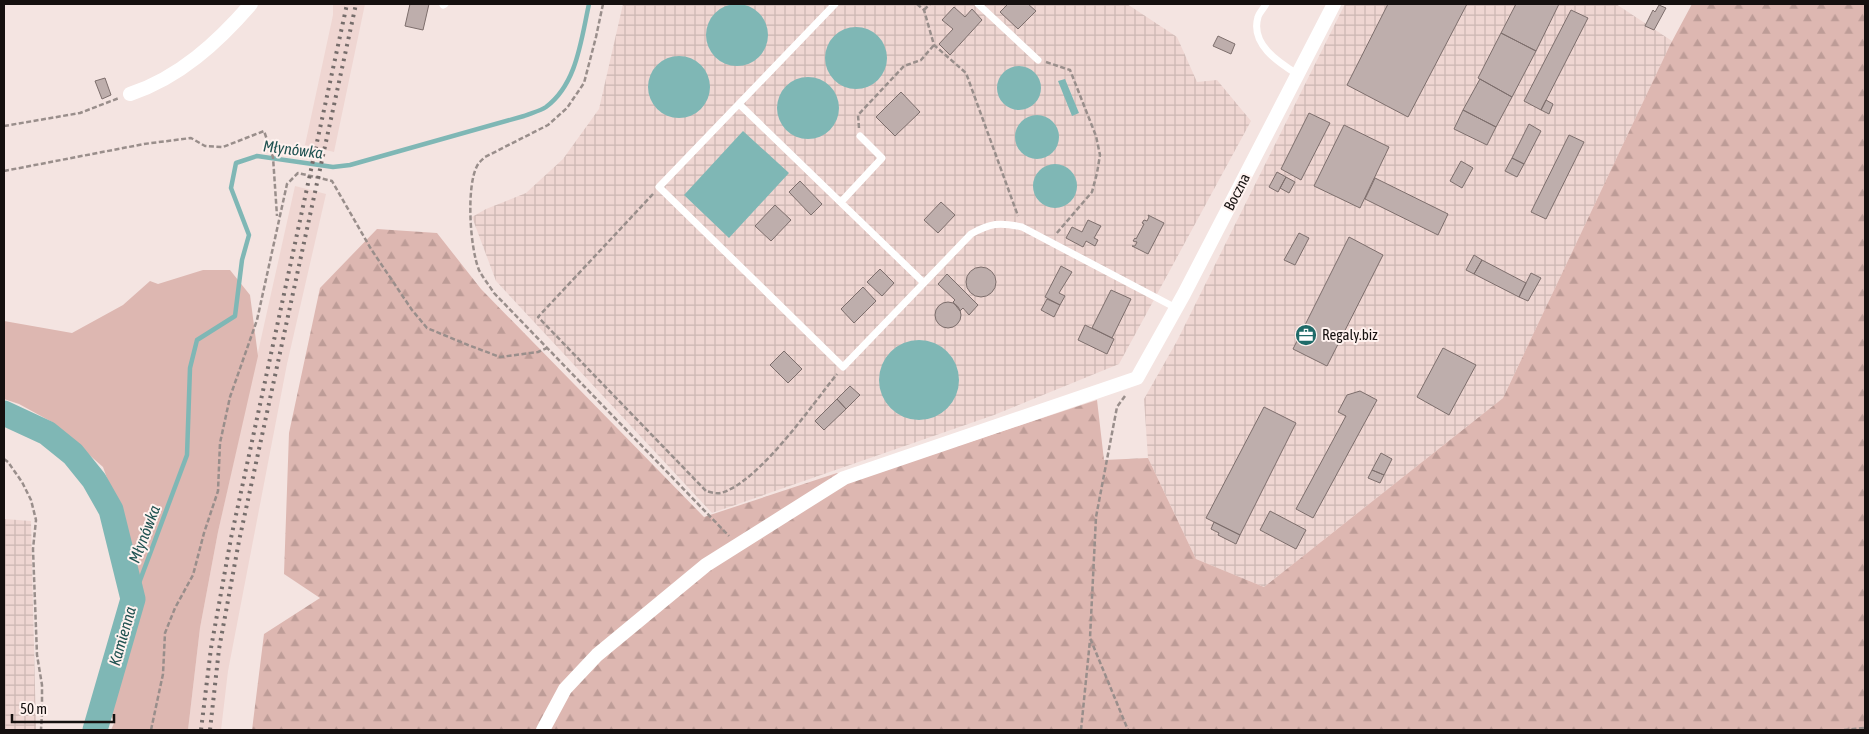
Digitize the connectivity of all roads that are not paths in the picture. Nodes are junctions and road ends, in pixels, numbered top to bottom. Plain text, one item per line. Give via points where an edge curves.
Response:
1 (251, 4) edge
2 (835, 4) edge
3 (978, 4) edge
4 (1266, 4) edge
5 (1334, 4) edge
6 (1038, 60) road end
7 (1297, 74) junction
8 (130, 94) road end
9 (739, 104) junction
10 (860, 136) road end
11 (841, 202) junction
12 (924, 283) junction
13 (1176, 308) junction
14 (542, 730) edge

1 - 8 street via 197,58 155,84
2 - 9 lane
3 - 6 lane
4 - 7 lane via 1258,17 1261,43 1276,61
5 - 7 street, Boczna
7 - 13 street, Boczna
9 - 11 lane
9 - 12 lane via 659,187 843,367
10 - 11 lane via 882,158
11 - 12 lane
12 - 13 lane via 970,234 986,226 1003,223 1022,227
13 - 14 street, Boczna via 1137,378 844,478 706,565 597,655 565,689

